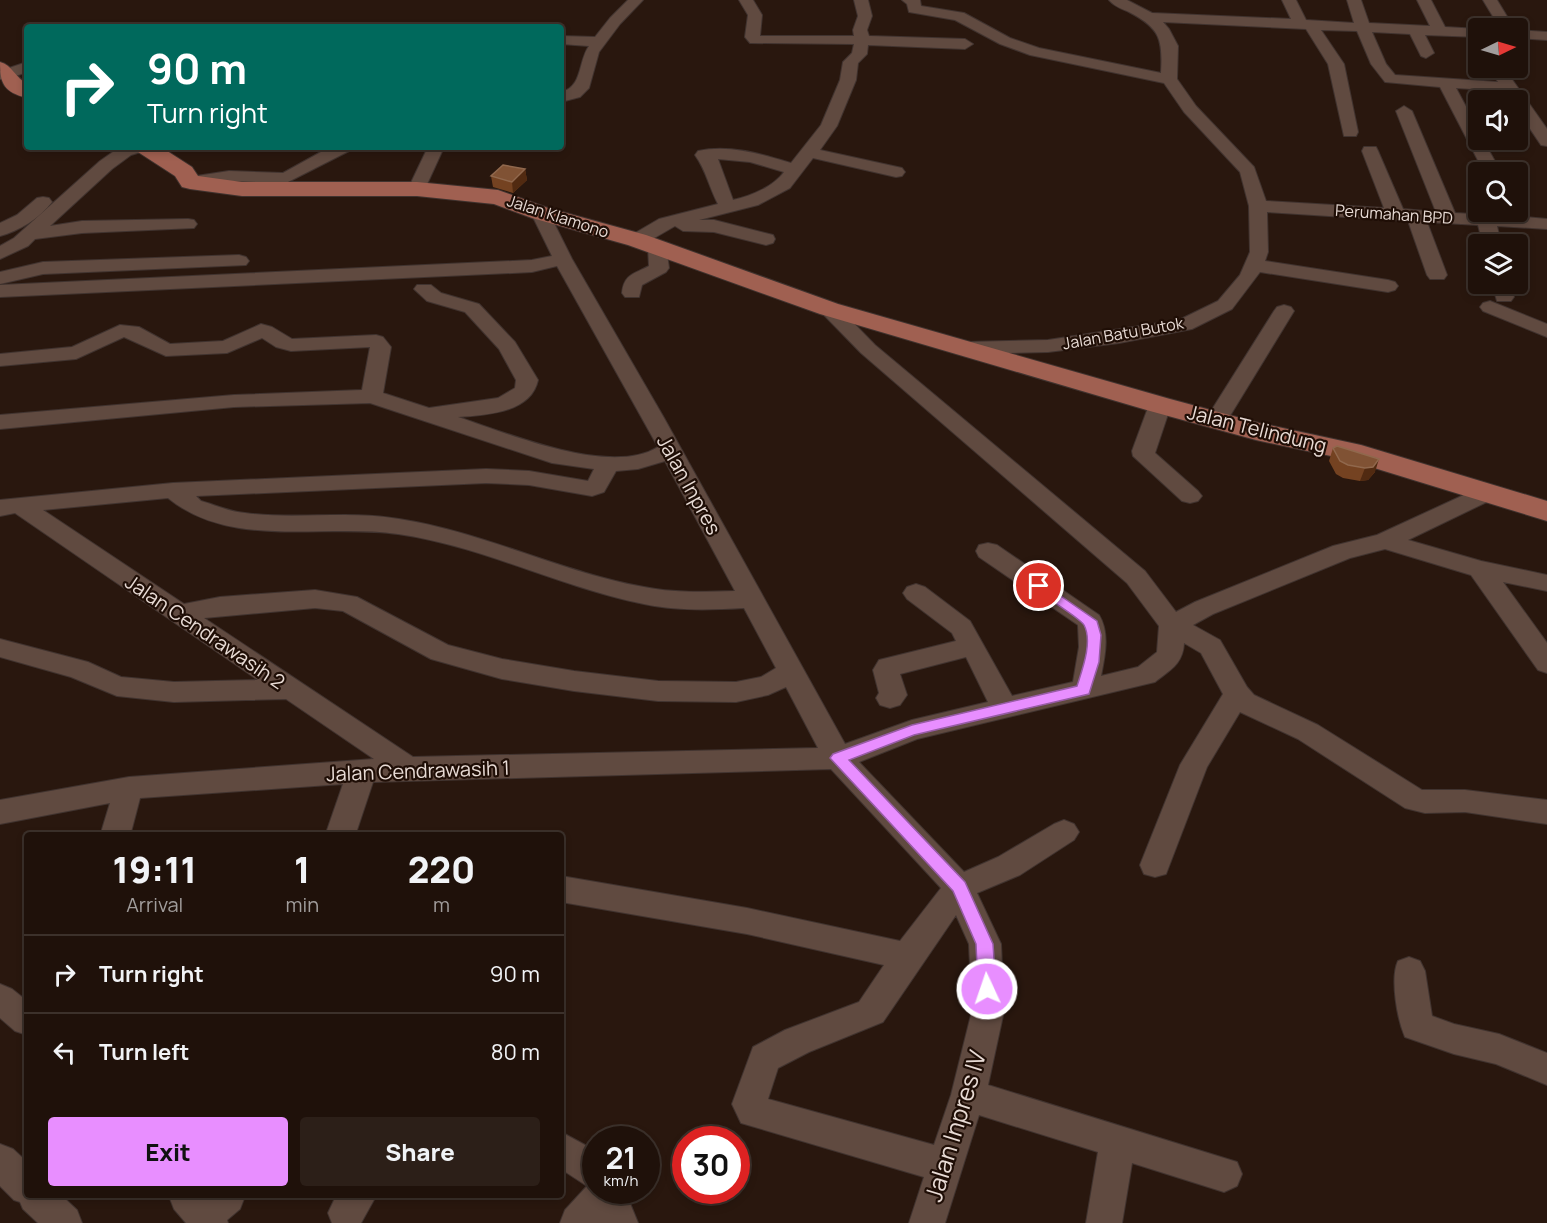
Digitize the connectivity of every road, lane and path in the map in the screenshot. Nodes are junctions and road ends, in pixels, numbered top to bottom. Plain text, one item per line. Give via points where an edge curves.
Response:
1 (636, 0) edge
2 (746, 0) edge
3 (861, 0) edge
4 (909, 0) edge
5 (1116, 0) edge
6 (1289, 0) edge
7 (1354, 0) edge
8 (1424, 0) edge
9 (1490, 0) edge
10 (1149, 17) junction
11 (1501, 18) edge
12 (1305, 24) junction
13 (1364, 27) junction
14 (1415, 30) junction
15 (1440, 31) junction
16 (1468, 33) edge
17 (1528, 35) edge
18 (1547, 36) edge
19 (564, 40) edge
20 (862, 40) junction
21 (598, 42) junction
22 (965, 44) dead end
23 (1426, 53) dead end
24 (24, 70) edge
25 (1503, 78) edge
26 (1169, 79) junction
27 (9, 82) edge
28 (1445, 82) junction
29 (1509, 87) junction
30 (564, 96) edge
31 (1404, 111) dead end
32 (1350, 132) dead end
33 (1547, 141) edge
34 (128, 150) edge
35 (151, 150) edge
36 (337, 150) edge
37 (435, 150) edge
38 (1370, 151) dead end
39 (808, 152) junction
40 (1487, 162) edge
41 (106, 165) junction
42 (795, 170) junction
43 (896, 172) dead end
44 (190, 182) junction
45 (417, 189) junction
46 (1258, 206) junction
47 (728, 207) junction
48 (540, 213) junction
49 (1395, 213) junction
50 (1415, 215) junction
51 (1448, 218) junction
52 (1468, 219) edge
53 (1528, 220) edge
54 (665, 223) junction
55 (188, 224) dead end
56 (1547, 224) edge
57 (0, 230) edge
58 (31, 234) junction
59 (766, 239) dead end
60 (647, 244) junction
61 (0, 253) edge
62 (562, 260) junction
63 (239, 261) dead end
64 (1254, 265) junction
65 (1437, 275) dead end
66 (0, 278) edge
67 (1388, 286) dead end
68 (424, 289) dead end
69 (0, 291) edge
70 (632, 293) dead end
71 (1499, 296) edge
72 (829, 309) junction
73 (1284, 311) dead end
74 (1547, 331) edge
75 (0, 345) edge
76 (966, 348) junction
77 (24, 359) junction
78 (0, 360) edge
79 (372, 396) junction
80 (1160, 405) junction
81 (425, 413) junction
82 (1217, 420) junction
83 (0, 422) edge
84 (670, 449) junction
85 (608, 464) junction
86 (173, 490) junction
87 (1486, 493) junction
88 (1190, 496) dead end
89 (10, 507) edge
90 (1547, 511) edge
91 (1385, 541) junction
92 (988, 551) dead end
93 (1480, 569) junction
94 (1547, 583) edge
95 (916, 593) dead end
96 (751, 599) junction
97 (177, 614) junction
98 (1172, 625) junction
99 (973, 646) junction
100 (0, 648) edge
101 (1547, 663) edge
102 (791, 672) junction
103 (288, 689) junction
104 (1084, 690) junction
105 (1237, 694) junction
106 (890, 698) dead end
107 (1004, 707) junction
108 (838, 758) junction
109 (408, 768) junction
110 (362, 771) junction
111 (129, 788) junction
112 (0, 812) edge
113 (1547, 812) edge
114 (116, 832) edge
115 (341, 832) edge
116 (1064, 832) dead end
117 (1155, 865) dead end
118 (959, 887) junction
119 (564, 890) edge
120 (908, 957) junction
121 (1409, 971) dead end
122 (0, 999) edge
123 (24, 1018) edge
124 (1547, 1069) edge
125 (968, 1095) junction
126 (1117, 1142) junction
127 (564, 1151) edge
128 (0, 1161) edge
129 (582, 1163) edge
130 (944, 1165) junction
131 (1224, 1174) dead end
132 (24, 1184) edge
133 (38, 1198) edge
134 (595, 1204) edge
135 (612, 1204) edge
136 (64, 1223) edge
137 (578, 1223) edge
138 (620, 1223) edge
139 (927, 1223) edge
140 (1104, 1223) edge

1 - 21 street
2 - 20 street via 755,15 754,40
3 - 20 street via 865,16 860,30
4 - 26 street via 914,2 914,9 959,16 1035,52
5 - 10 street
6 - 12 street
7 - 13 street
8 - 15 street
9 - 11 street
10 - 12 street via 1218,15
10 - 26 street via 1162,29 1170,46
12 - 13 street
12 - 32 street via 1336,64
13 - 14 street
13 - 28 street via 1380,66 1391,79
14 - 15 street
14 - 23 street
15 - 16 street
17 - 18 street
19 - 21 street
20 - 22 street
20 - 39 street via 828,126
21 - 30 street via 582,85 574,94
24 - 27 street
25 - 29 street
26 - 46 street, Jalan Batu Butok via 1190,109 1248,171
28 - 29 street
28 - 40 street
29 - 33 street
31 - 51 street
34 - 41 street
35 - 44 main road via 184,172
36 - 44 street via 286,178 229,176
37 - 45 street
38 - 49 street
39 - 42 street
39 - 43 street
41 - 57 street via 82,171 22,219
41 - 58 street
42 - 47 street via 784,184 766,195
42 - 47 street via 736,153 704,155 712,163
44 - 45 main road, Jalan Klamono via 242,189
45 - 48 main road, Jalan Klamono via 498,197
46 - 49 street, Perumahan BPD
46 - 64 street, Jalan Batu Butok via 1260,252
47 - 54 street
48 - 60 main road, Jalan Klamono
48 - 62 street, Jalan Inpres
49 - 50 street, Perumahan BPD
50 - 51 street, Perumahan BPD
50 - 65 street
51 - 52 street, Perumahan BPD
53 - 56 street, Perumahan BPD
54 - 59 street via 714,226
54 - 60 street
55 - 58 street via 82,227
58 - 61 street
60 - 70 street via 659,268 633,282
60 - 72 main road, Jalan Klamono
62 - 69 street via 532,266
62 - 84 street, Jalan Inpres
63 - 66 street via 43,268
64 - 67 street
64 - 76 street, Jalan Batu Butok via 1225,305 1185,325 1048,346
68 - 81 street via 434,297 472,308 508,346 527,380 527,386 516,399 506,403
71 - 74 street
72 - 76 main road, Jalan Klamono
72 - 98 street via 868,349 1136,577
73 - 82 street
75 - 77 street
76 - 80 main road, Jalan Telindung
77 - 78 street
77 - 79 street via 76,353 126,330 166,350 227,347 261,330 291,345 376,341 381,347
79 - 81 street
79 - 83 street via 234,401
80 - 82 main road, Jalan Telindung
80 - 88 street via 1144,456
81 - 85 street via 560,458
82 - 87 main road, Jalan Telindung via 1351,451
84 - 85 street via 638,462
84 - 96 street, Jalan Inpres
85 - 86 street via 592,489 529,478 486,476
86 - 89 street
86 - 96 street via 193,506 242,521 397,526 437,534 645,596 708,601
87 - 90 main road, Jalan Telindung
87 - 91 street
89 - 97 street, Jalan Cendrawasih 2
91 - 93 street
91 - 98 street via 1342,552
92 - 104 street via 1090,621 1094,635 1092,662
93 - 94 street
93 - 101 street
95 - 99 street via 961,627
96 - 102 street, Jalan Inpres
97 - 102 street via 220,606 315,599 348,603 440,652 502,669 658,691 736,692 768,684
97 - 103 street, Jalan Cendrawasih 2
98 - 104 street, Jalan Cendrawasih 1 via 1170,656 1146,675
98 - 105 street via 1211,647
99 - 106 street via 888,667 893,694
99 - 107 street
100 - 103 street via 80,669 117,686 174,692
102 - 108 street, Jalan Inpres
103 - 109 street, Jalan Cendrawasih 2
104 - 107 street, Jalan Cendrawasih 1
105 - 113 street via 1244,702 1308,732 1415,800 1465,801
105 - 117 street via 1194,765
107 - 108 street, Jalan Cendrawasih 1 via 912,730
108 - 109 street, Jalan Cendrawasih 1
108 - 118 street, Jalan Inpres IV
109 - 110 street, Jalan Cendrawasih 1
110 - 111 street, Jalan Cendrawasih 1
110 - 115 street
111 - 112 street, Jalan Cendrawasih 1
111 - 114 street
116 - 118 street via 1009,866
118 - 120 street
118 - 125 street, Jalan Inpres IV via 985,944 988,1011
119 - 120 street via 747,921
120 - 130 street via 870,1012 765,1058 749,1104 753,1111
121 - 124 street via 1417,1026 1499,1049
122 - 123 street
125 - 126 street
125 - 130 street, Jalan Inpres IV
126 - 131 street
126 - 140 street
127 - 129 street
128 - 132 street
130 - 139 street, Jalan Inpres IV
133 - 136 street
134 - 137 street
135 - 138 street

